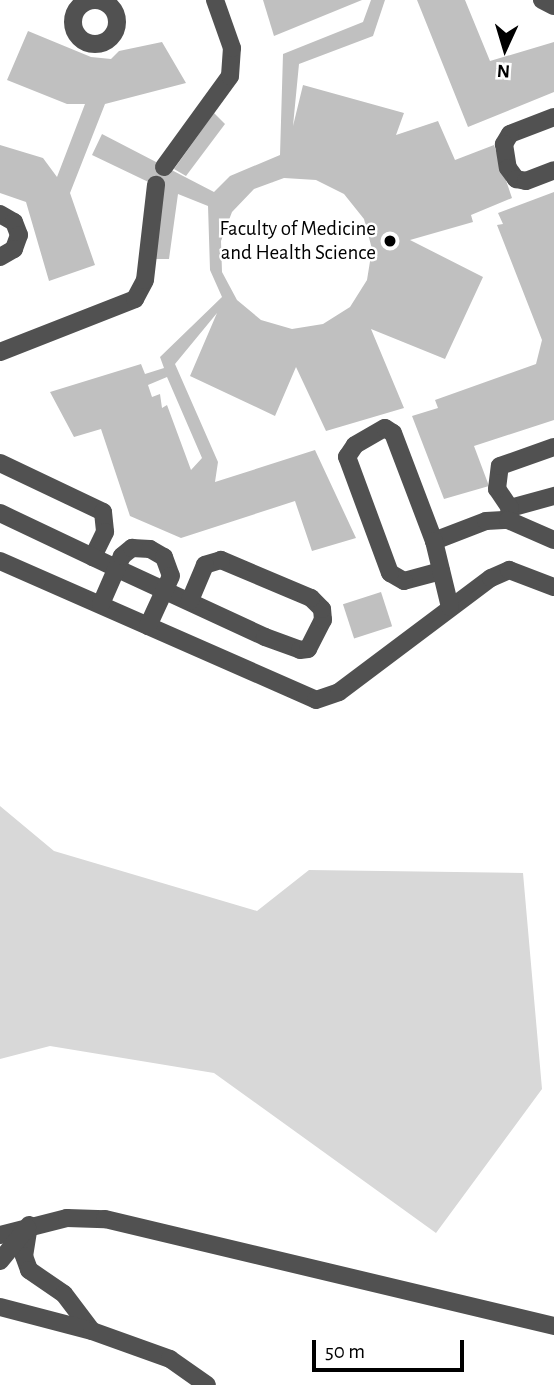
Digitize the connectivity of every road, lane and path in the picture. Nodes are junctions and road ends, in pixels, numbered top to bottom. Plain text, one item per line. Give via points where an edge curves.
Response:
1 (215, 0) edge
2 (542, 0) edge
3 (554, 6) edge
4 (554, 117) edge
5 (164, 167) dead end
6 (554, 170) edge
7 (156, 186) dead end
8 (0, 214) edge
9 (0, 257) edge
10 (0, 352) edge
11 (554, 447) edge
12 (0, 463) edge
13 (554, 496) edge
14 (0, 513) edge
15 (509, 514) junction
16 (554, 540) edge
17 (434, 541) junction
18 (93, 557) junction
19 (0, 561) edge
20 (118, 569) junction
21 (441, 571) junction
22 (554, 587) edge
23 (165, 590) junction
24 (190, 601) junction
25 (101, 604) junction
26 (450, 607) junction
27 (148, 626) junction
28 (29, 1225) junction
29 (0, 1235) edge
30 (0, 1261) edge
31 (0, 1307) edge
32 (554, 1326) edge
33 (92, 1331) junction
34 (206, 1385) edge

1 - 5 street via 232,48 230,76
2 - 3 street
4 - 6 street via 510,134 504,144 508,168 516,178 526,181
7 - 10 street via 145,281 135,299
8 - 9 street via 14,222 19,235 15,249
11 - 15 street via 500,466 497,489
12 - 18 street via 103,512 105,532
13 - 15 street
14 - 18 street
15 - 16 street
15 - 17 street
17 - 21 street
17 - 21 street via 390,429 355,445 347,457 390,573 404,581
18 - 20 street
19 - 25 street
20 - 23 street
20 - 23 street via 132,548 150,550 169,566 171,576
20 - 25 street
21 - 26 street
22 - 26 street via 509,570
23 - 24 street
23 - 27 street
24 - 24 street via 300,650 308,649 323,620 322,609 311,598 221,560 205,565
25 - 27 street
26 - 27 street via 339,692 316,700
28 - 29 street
28 - 30 street
28 - 32 street via 106,1219
28 - 33 street via 24,1256 29,1270 64,1294
31 - 33 street
33 - 34 street via 170,1359

